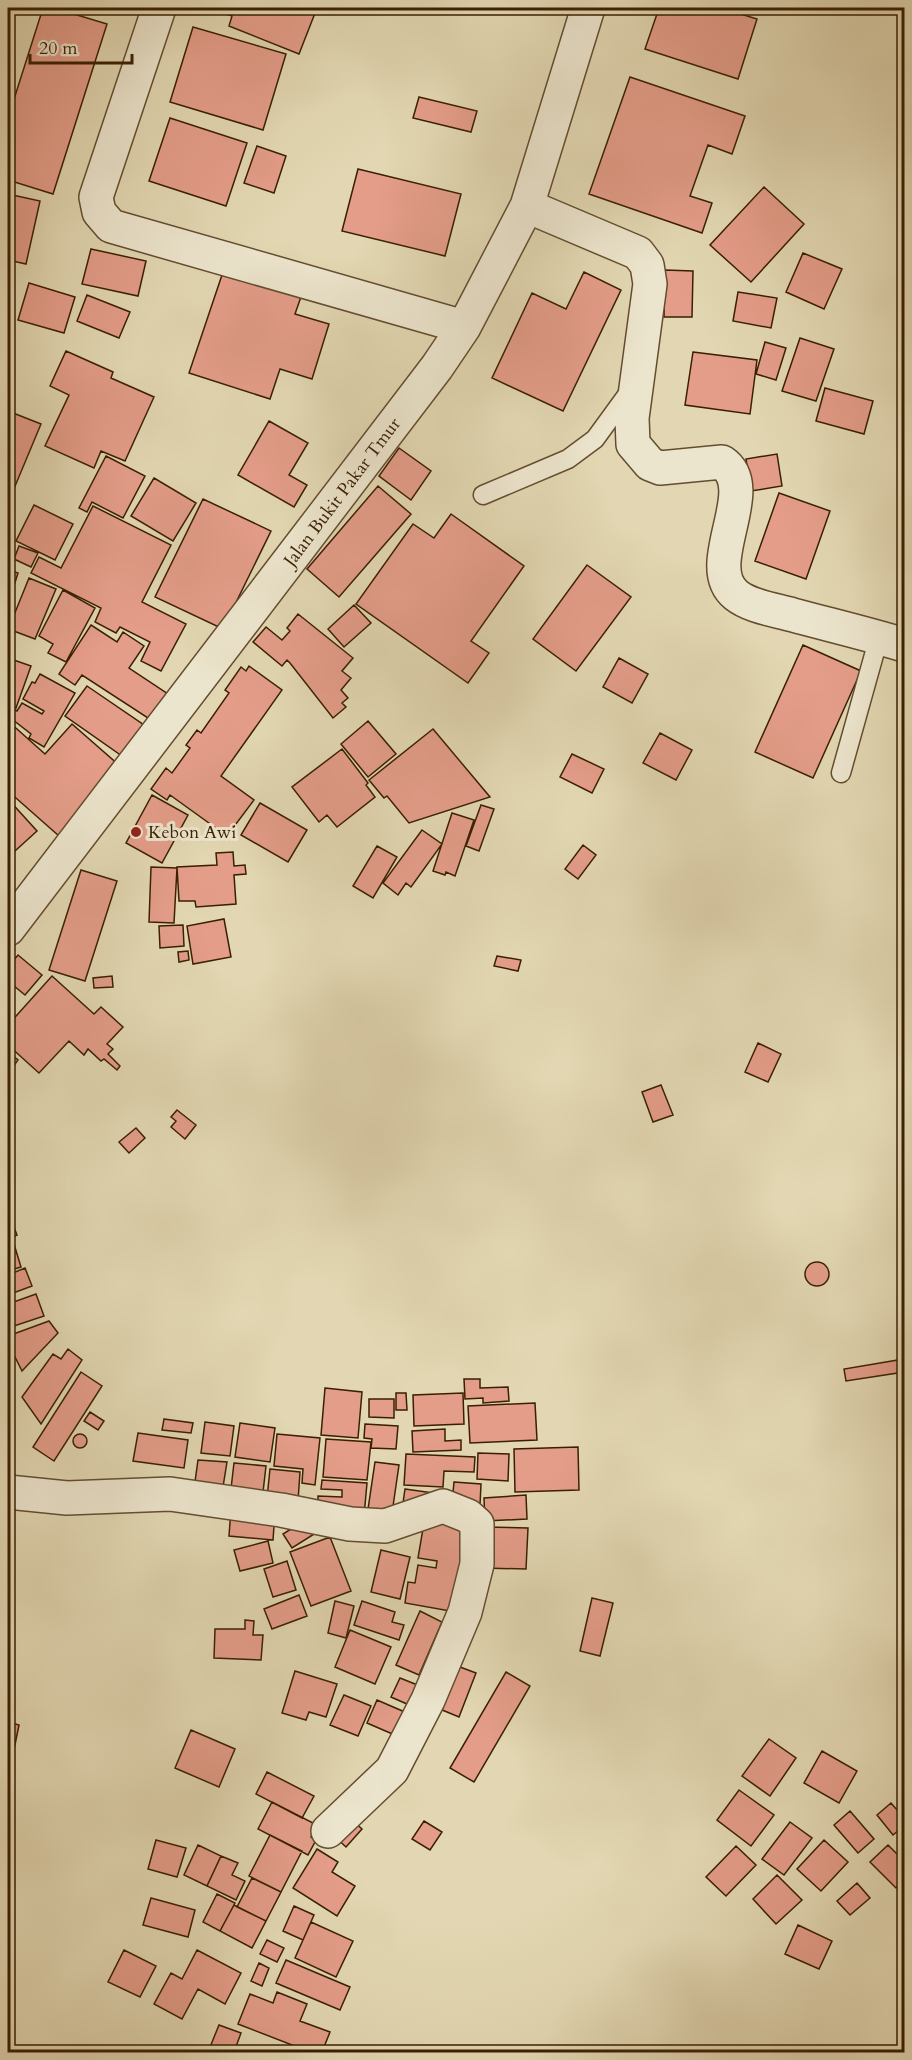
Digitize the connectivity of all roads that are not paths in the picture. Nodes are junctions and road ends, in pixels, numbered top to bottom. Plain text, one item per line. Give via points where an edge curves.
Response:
1 (159, 8) edge
2 (588, 8) edge
3 (527, 206) junction
4 (464, 327) junction
5 (637, 380) junction
6 (483, 495) dead end
7 (892, 641) edge
8 (841, 772) dead end
9 (8, 928) edge
10 (8, 1492) edge
11 (327, 1831) dead end

1 - 4 street via 96,198 99,212 111,226
2 - 3 street, Jalan Bukit Pakar Tmur
3 - 4 street, Jalan Bukit Pakar Tmur
3 - 5 street via 638,253 647,265 650,284
4 - 9 street, Jalan Bukit Pakar Tmur via 438,367
5 - 6 lane via 595,439 568,459
5 - 7 street via 632,418 637,452 660,468 722,462 737,478 725,576 737,596 764,607
7 - 8 lane
10 - 11 street via 67,1498 170,1494 350,1524 385,1526 443,1506 477,1524 477,1564 465,1612 428,1700 392,1770

